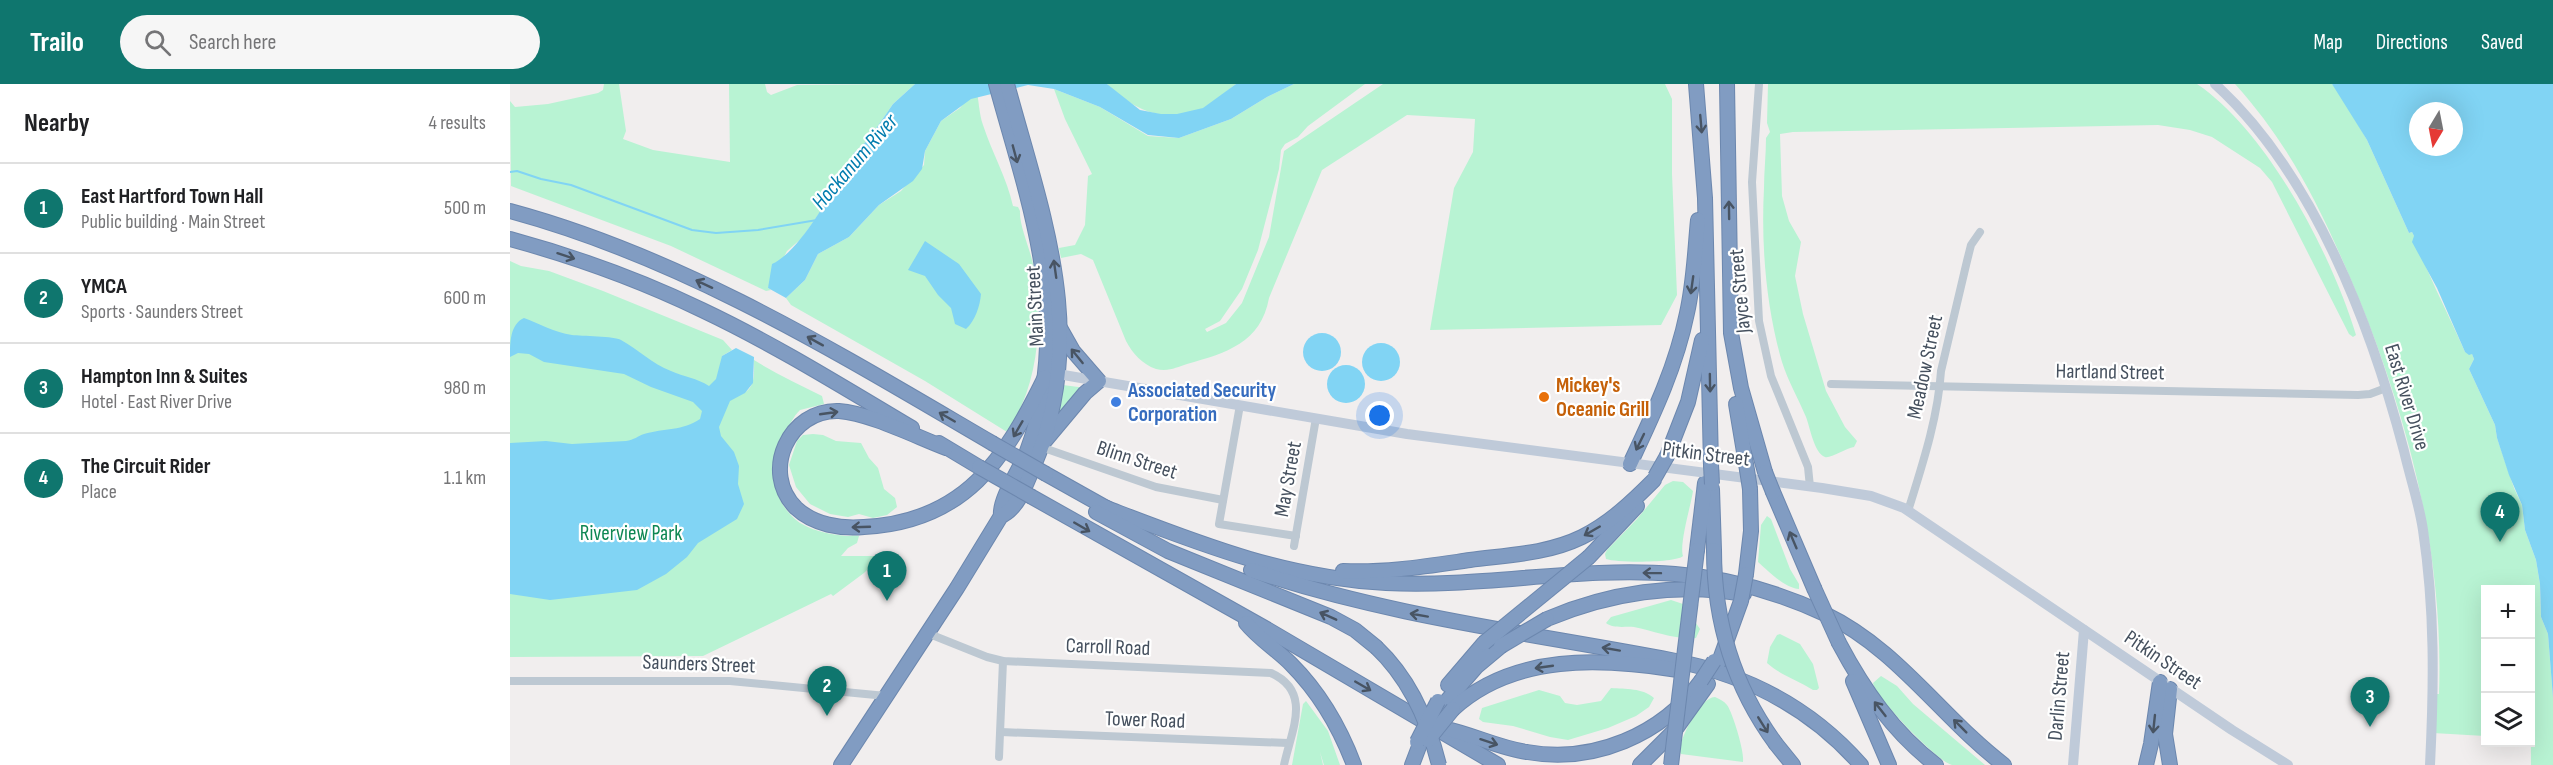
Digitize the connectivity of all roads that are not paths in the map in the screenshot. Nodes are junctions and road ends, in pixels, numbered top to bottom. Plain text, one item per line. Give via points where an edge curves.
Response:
1 (1696, 84) edge
2 (1726, 84) edge
3 (1759, 84) edge
4 (2215, 84) edge
5 (1003, 90) edge
6 (1704, 165) junction
7 (510, 211) edge
8 (1980, 232) dead end
9 (510, 239) edge
10 (1708, 305) junction
11 (1059, 327) junction
12 (1733, 352) junction
13 (1049, 374) junction
14 (1099, 381) junction
15 (1831, 384) dead end
16 (1940, 386) junction
17 (2386, 388) junction
18 (1240, 405) junction
19 (1317, 418) junction
20 (1042, 445) junction
21 (946, 448) junction
22 (1630, 464) junction
23 (1654, 479) junction
24 (1062, 484) junction
25 (1709, 484) junction
26 (1810, 487) junction
27 (1223, 500) junction
28 (1104, 507) junction
29 (1908, 511) junction
30 (1001, 516) junction
31 (1296, 536) junction
32 (1294, 546) dead end
33 (1260, 564) junction
34 (1811, 608) junction
35 (1239, 614) junction
36 (2084, 630) junction
37 (927, 633) junction
38 (1839, 643) junction
39 (1003, 661) junction
40 (510, 681) edge
41 (1705, 682) junction
42 (2165, 685) junction
43 (886, 696) junction
44 (1786, 702) junction
45 (1445, 705) junction
46 (1433, 727) junction
47 (1001, 732) junction
48 (1288, 743) junction
49 (999, 757) dead end
50 (1413, 762) edge
51 (841, 765) edge
52 (1284, 765) edge
53 (1354, 765) edge
54 (1439, 765) edge
55 (1498, 765) edge
56 (1640, 765) edge
57 (1671, 765) edge
58 (1793, 765) edge
59 (1861, 765) edge
60 (1888, 765) edge
61 (1936, 765) edge
62 (2004, 765) edge
63 (2073, 765) edge
64 (2146, 765) edge
65 (2170, 765) edge
66 (2288, 765) edge
67 (2430, 765) edge

1 -> 6 highway
12 -> 2 highway
3 - 26 street, Jayce Street via 1752,182 1759,321 1771,376 1808,467
4 - 17 main road, East River Drive via 2270,146 2316,221 2349,288
11 -> 5 highway, Main Street via 1050,238
5 -> 13 highway, Main Street via 1041,257
6 - 10 highway
6 -> 22 highway via 1686,319 1664,390
24 -> 7 highway, bridge via 820,343 714,289 615,246
8 - 16 street, Meadow Street via 1969,253
9 -> 21 highway via 606,269 700,309 769,344
10 - 23 highway, bridge via 1694,383 1683,419
10 -> 25 highway
11 - 13 highway, Main Street
14 -> 11 highway via 1073,351
38 -> 12 highway, bridge via 1765,472
12 - 41 highway, bridge via 1735,394 1750,489 1751,531 1741,601 1727,641
13 - 14 main road, Pitkin Street
13 - 20 highway, Main Street via 1052,409
13 -> 21 highway via 993,466 956,498 918,518 870,527 828,525 794,506 780,479 781,456 790,436 806,420 826,412 856,414
13 - 30 highway, Main Street via 1032,436 1001,506
14 - 18 main road, Pitkin Street
14 - 20 highway
15 - 16 street, Hartland Street
16 - 17 street, Hartland Street via 2358,395
16 - 29 street, Meadow Street
17 - 67 main road, East River Drive via 2424,536 2434,651
18 - 19 main road, Pitkin Street
18 - 27 street
19 - 22 main road, Pitkin Street
19 - 31 street, May Street
20 - 27 street, Blinn Street via 1156,487
20 - 30 highway, Main Street via 1018,500
21 -> 35 highway, bridge
22 - 26 main road, Pitkin Street
23 -> 33 highway via 1598,528 1571,542 1538,551 1375,572
23 - 45 highway, bridge via 1627,517 1589,556 1484,643 1457,673
24 - 28 highway
54 -> 24 highway, bridge via 1427,726 1399,672 1355,630 1154,544 1088,507
25 - 57 highway, bridge via 1697,550
25 -> 58 highway, bridge via 1717,600 1726,645 1751,705
26 - 29 main road, Pitkin Street via 1871,496
27 - 31 street via 1219,524
28 - 33 highway
44 -> 28 highway via 1750,683 1695,665 1396,611 1317,591 1210,555
29 - 36 main road, Pitkin Street
30 - 37 highway, Main Street
31 - 32 street, May Street
34 -> 33 highway via 1748,586 1673,574 1408,584 1329,578
34 - 45 highway, bridge via 1734,592 1677,590 1607,599 1547,619 1501,646 1477,666
62 -> 34 highway via 1887,654 1850,628
35 -> 46 highway
35 - 53 highway via 1311,687 1333,720
36 - 42 main road, Pitkin Street
36 - 63 main road, Darlin Street
37 - 39 street, Carroll Road
37 - 43 highway, Main Street
38 - 60 highway
61 -> 38 highway via 1884,714
39 - 47 street
39 - 48 street, Carroll Road via 1264,672 1288,684 1295,695 1297,706
40 - 43 street, Saunders Street via 716,680
46 -> 41 highway via 1525,752 1584,753 1617,744 1650,728
41 - 56 highway via 1675,730
42 -> 64 highway
42 - 65 highway via 2165,734
42 - 66 main road, Pitkin Street
43 - 51 highway, Main Street
44 -> 45 highway via 1699,674 1643,665 1592,663 1540,667 1512,674
44 - 59 highway via 1825,730
45 - 50 highway, bridge
46 - 55 highway
47 - 48 street, Tower Road
47 - 49 street
48 - 52 street

